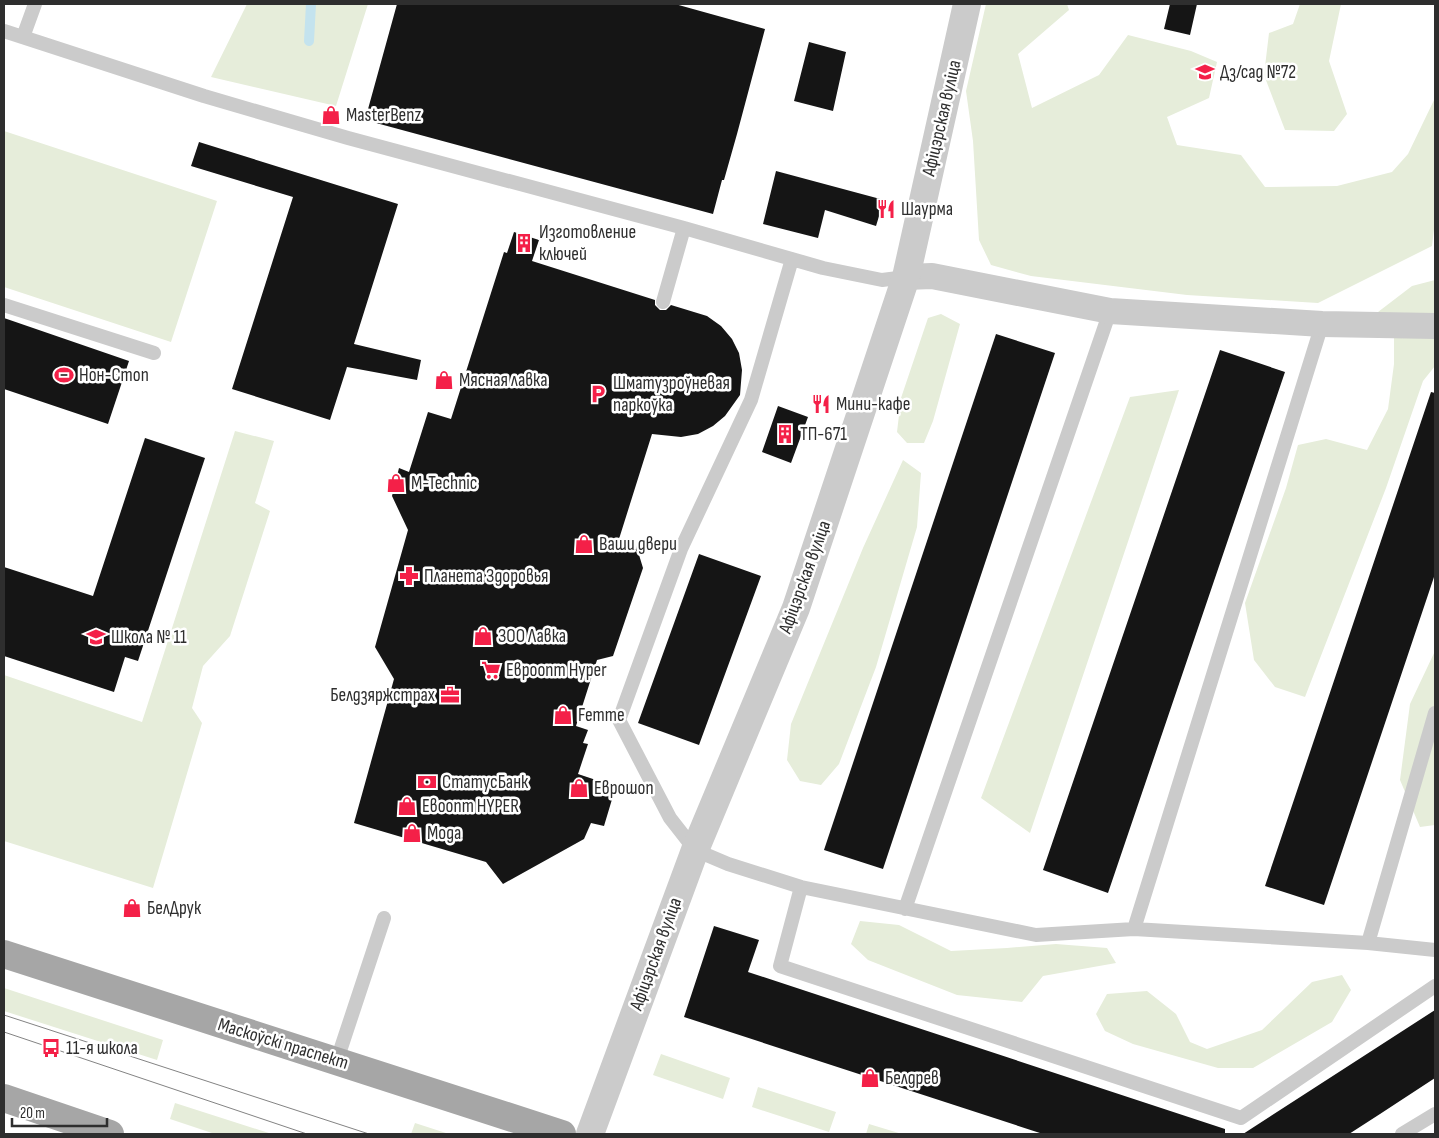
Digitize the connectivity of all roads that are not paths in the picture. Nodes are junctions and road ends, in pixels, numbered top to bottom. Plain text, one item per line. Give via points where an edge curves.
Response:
1 (35, 4) edge
2 (967, 4) edge
3 (4, 31) edge
4 (23, 37) junction
5 (684, 228) junction
6 (792, 260) junction
7 (906, 277) junction
8 (663, 302) dead end
9 (4, 305) edge
10 (1110, 311) junction
11 (1322, 324) junction
12 (1435, 326) edge
13 (154, 353) dead end
14 (1435, 713) edge
15 (695, 850) junction
16 (801, 887) junction
17 (905, 909) junction
18 (384, 918) dead end
19 (1134, 929) junction
20 (1368, 943) junction
21 (1435, 950) edge
22 (4, 954) edge
23 (1435, 986) edge
24 (337, 1060) junction
25 (4, 1098) edge
26 (1435, 1114) edge
27 (110, 1134) edge
28 (562, 1134) edge
29 (590, 1134) edge
30 (1402, 1134) edge

1 - 4 lane
2 - 7 street, Афіцэрская вуліца
3 - 4 lane
4 - 5 lane via 204,96 338,135
5 - 6 lane
5 - 8 lane
6 - 7 lane via 882,280
6 - 15 lane via 751,400 682,549 619,720 670,818
7 - 10 street via 932,276
7 - 15 street, Афіцэрская вуліца via 796,608
9 - 13 lane
10 - 11 street
10 - 17 lane
11 - 12 street
11 - 19 lane
14 - 20 lane
15 - 16 lane
15 - 29 street, Афіцэрская вуліца
16 - 17 lane
16 - 23 lane via 780,966 1241,1118
17 - 19 lane via 1036,935
18 - 24 lane
19 - 20 lane
20 - 21 lane
22 - 24 main road, Маскоўскі праспект
24 - 28 main road, Маскоўскі праспект
25 - 27 main road
26 - 30 lane

